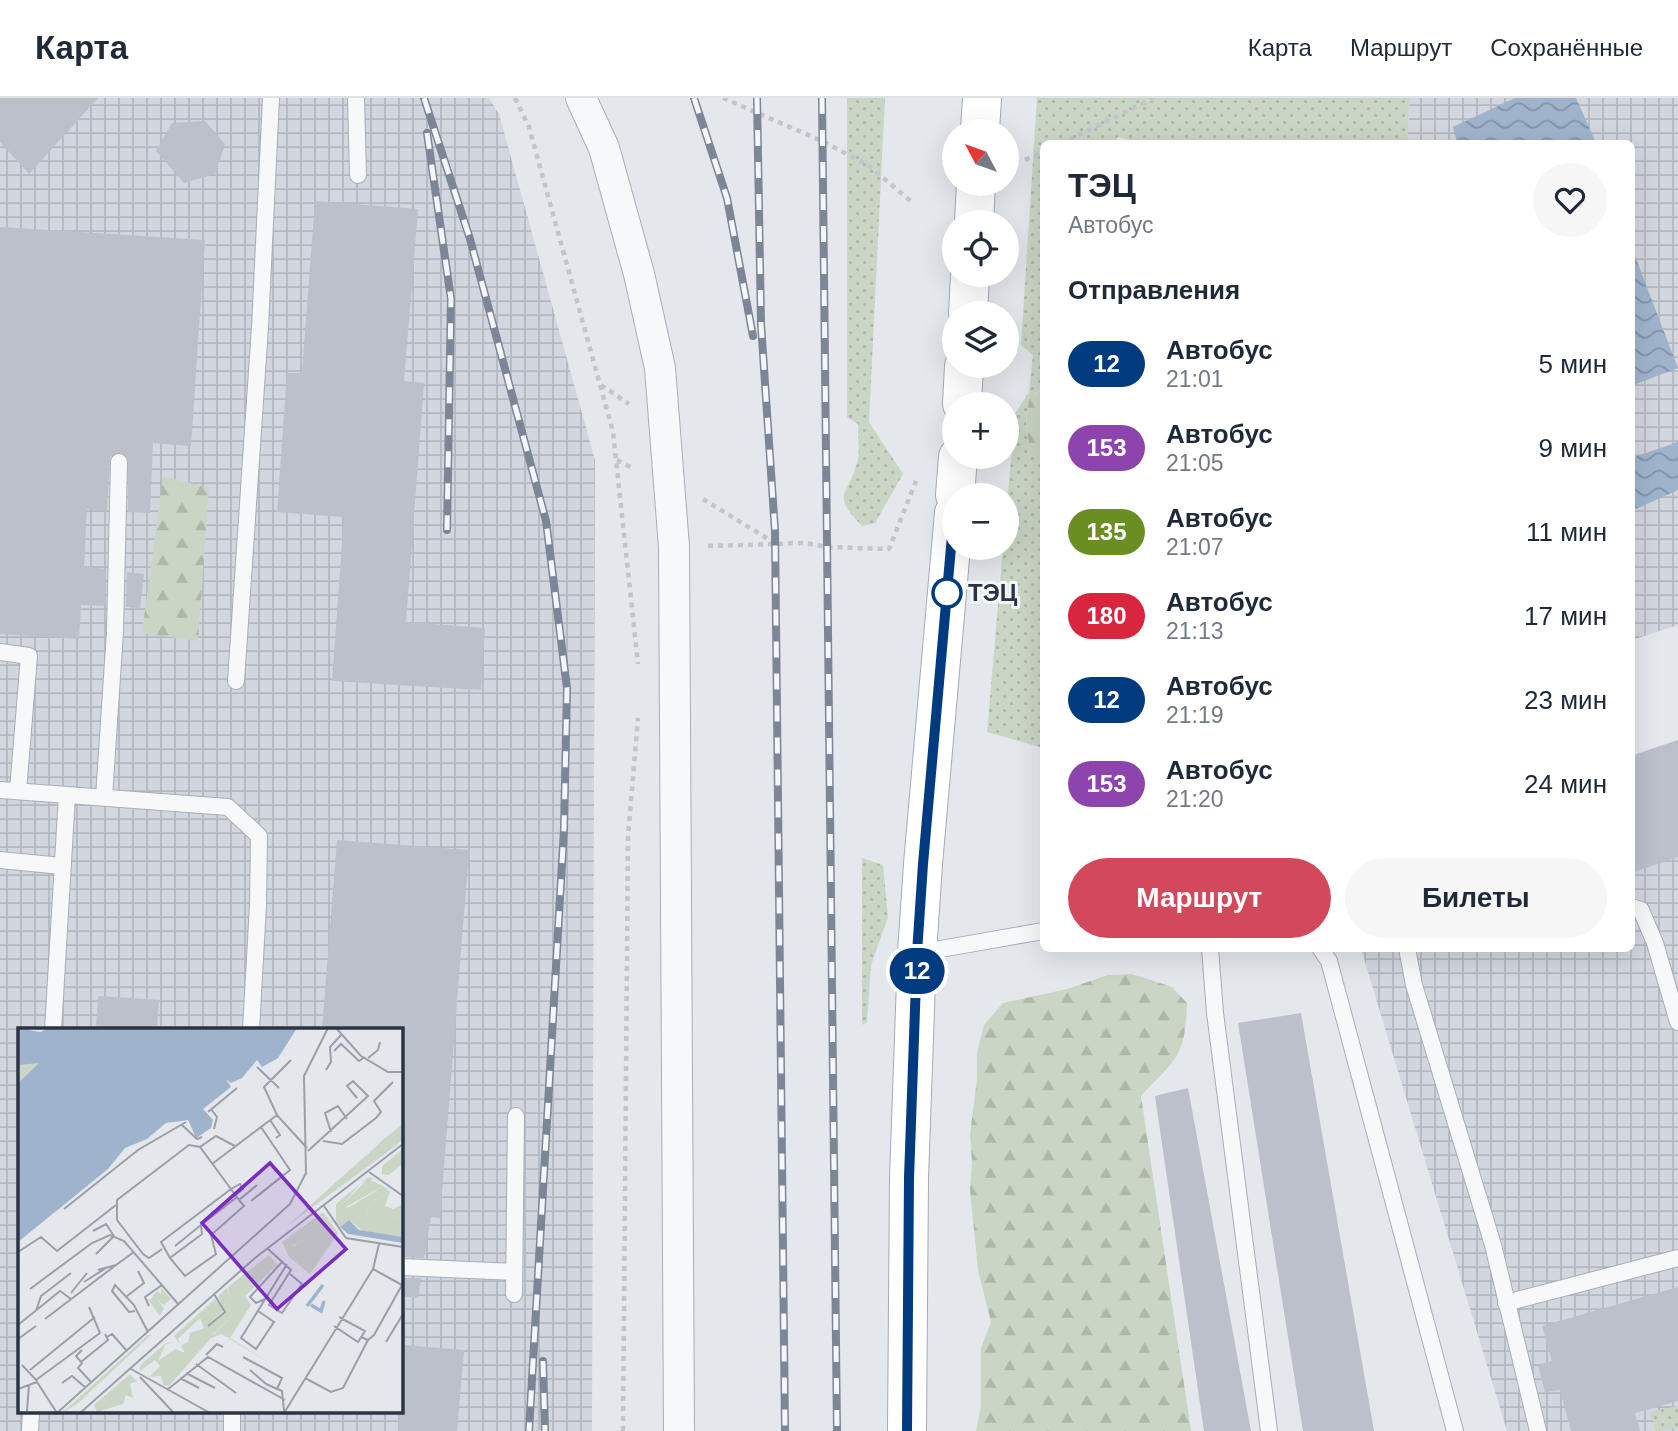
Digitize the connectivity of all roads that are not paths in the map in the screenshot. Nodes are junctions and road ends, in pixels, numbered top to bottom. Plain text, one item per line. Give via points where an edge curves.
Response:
1 (271, 98) edge
2 (356, 98) edge
3 (581, 98) edge
4 (982, 98) edge
5 (981, 119) edge
6 (358, 175) dead end
7 (119, 462) dead end
8 (950, 560) edge
9 (0, 652) edge
10 (236, 681) dead end
11 (0, 790) edge
12 (18, 791) junction
13 (67, 795) junction
14 (104, 797) junction
15 (0, 860) edge
16 (62, 866) junction
17 (1635, 908) edge
18 (1040, 932) edge
19 (1210, 952) edge
20 (1323, 952) edge
21 (1407, 952) edge
22 (917, 953) junction
23 (1678, 1022) edge
24 (53, 1028) edge
25 (251, 1028) edge
26 (516, 1116) dead end
27 (1678, 1258) edge
28 (402, 1266) edge
29 (514, 1272) junction
30 (514, 1294) dead end
31 (1506, 1303) junction
32 (679, 1431) edge
33 (907, 1431) edge
34 (1269, 1431) edge
35 (1455, 1431) edge
36 (1538, 1431) edge

1 - 10 lane
2 - 6 lane
3 - 32 street via 604,149 660,368 674,547
4 - 5 main road
7 - 14 lane via 115,632
8 - 22 main road
9 - 12 lane via 29,656
11 - 12 lane
12 - 13 lane
13 - 14 lane
13 - 16 lane
14 - 25 lane via 228,807 259,836
15 - 16 lane
16 - 24 lane
17 - 23 lane via 1641,910 1655,943
18 - 22 lane
19 - 34 lane
20 - 35 lane via 1329,961
21 - 31 lane
22 - 33 main road
26 - 29 lane
27 - 31 lane
28 - 29 lane
29 - 30 lane
31 - 36 lane

